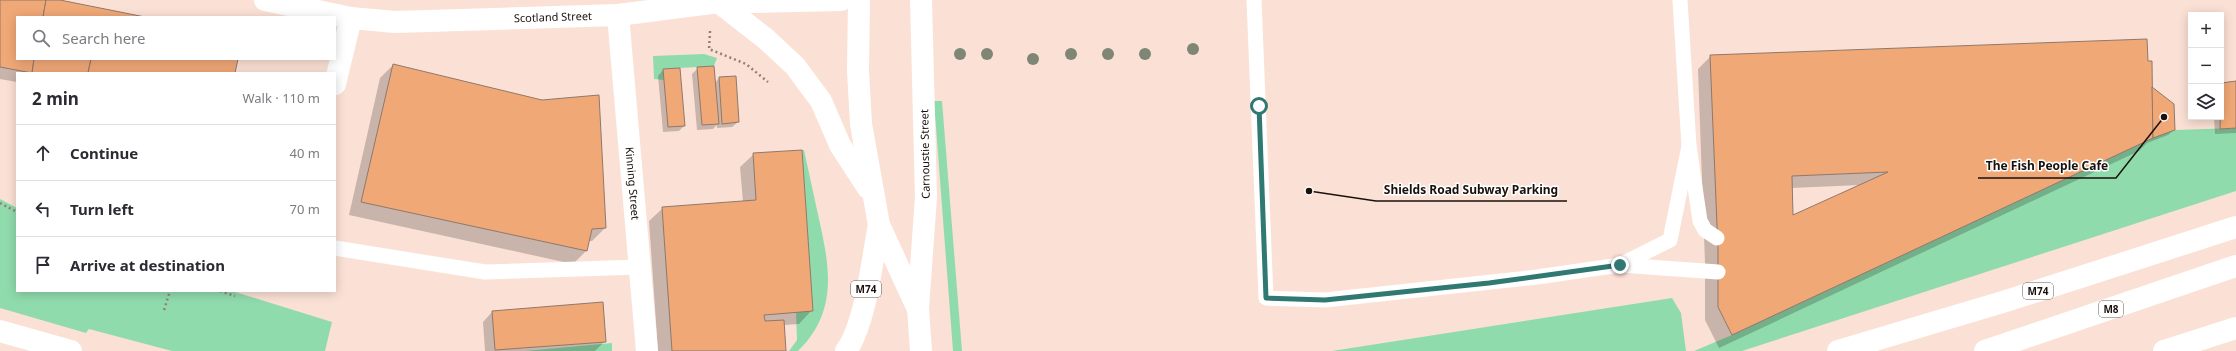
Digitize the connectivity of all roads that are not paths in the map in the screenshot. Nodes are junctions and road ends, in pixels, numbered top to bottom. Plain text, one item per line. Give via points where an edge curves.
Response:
1 (265, 0) edge
2 (841, 0) edge
3 (859, 0) edge
4 (921, 0) edge
5 (1254, 0) edge
6 (1680, 0) edge
7 (782, 1) edge
8 (720, 3) junction
9 (618, 15) junction
10 (351, 18) junction
11 (336, 80) edge
12 (1689, 146) junction
13 (873, 196) junction
14 (878, 225) junction
15 (2236, 227) edge
16 (1717, 238) dead end
17 (336, 248) edge
18 (1620, 265) junction
19 (2236, 266) edge
20 (640, 267) junction
21 (1718, 272) dead end
22 (918, 308) junction
23 (2236, 328) edge
24 (0, 331) edge
25 (71, 351) edge
26 (647, 351) edge
27 (846, 351) edge
28 (921, 351) edge
29 (1838, 351) edge
30 (1985, 351) edge
31 (2164, 351) edge

1 - 10 main road, Scotland Street
2 - 7 main road, Scotland Street
3 - 13 main road, Carnoustie Street via 858,71 861,124
4 - 22 main road, Carnoustie Street via 926,197
5 - 18 lane via 1266,298 1325,300 1502,282
6 - 12 lane
7 - 8 main road, Scotland Street
8 - 9 main road, Scotland Street
8 - 13 main road, Carnoustie Street via 766,39 795,66 821,101 840,145
9 - 10 main road, Scotland Street via 395,22
9 - 20 main road, Kinning Street
10 - 11 main road
12 - 16 lane via 1700,221 1705,230
12 - 18 lane via 1670,240
13 - 14 main road, Carnoustie Street
14 - 22 main road, Carnoustie Street
14 - 27 main road, M74 via 862,311 852,343
15 - 29 main road, M74 via 2006,301
17 - 20 lane via 485,272
18 - 21 lane
19 - 30 main road, M8
20 - 26 main road, Kinning Street
22 - 28 main road, Carnoustie Street
23 - 31 main road
24 - 25 main road

